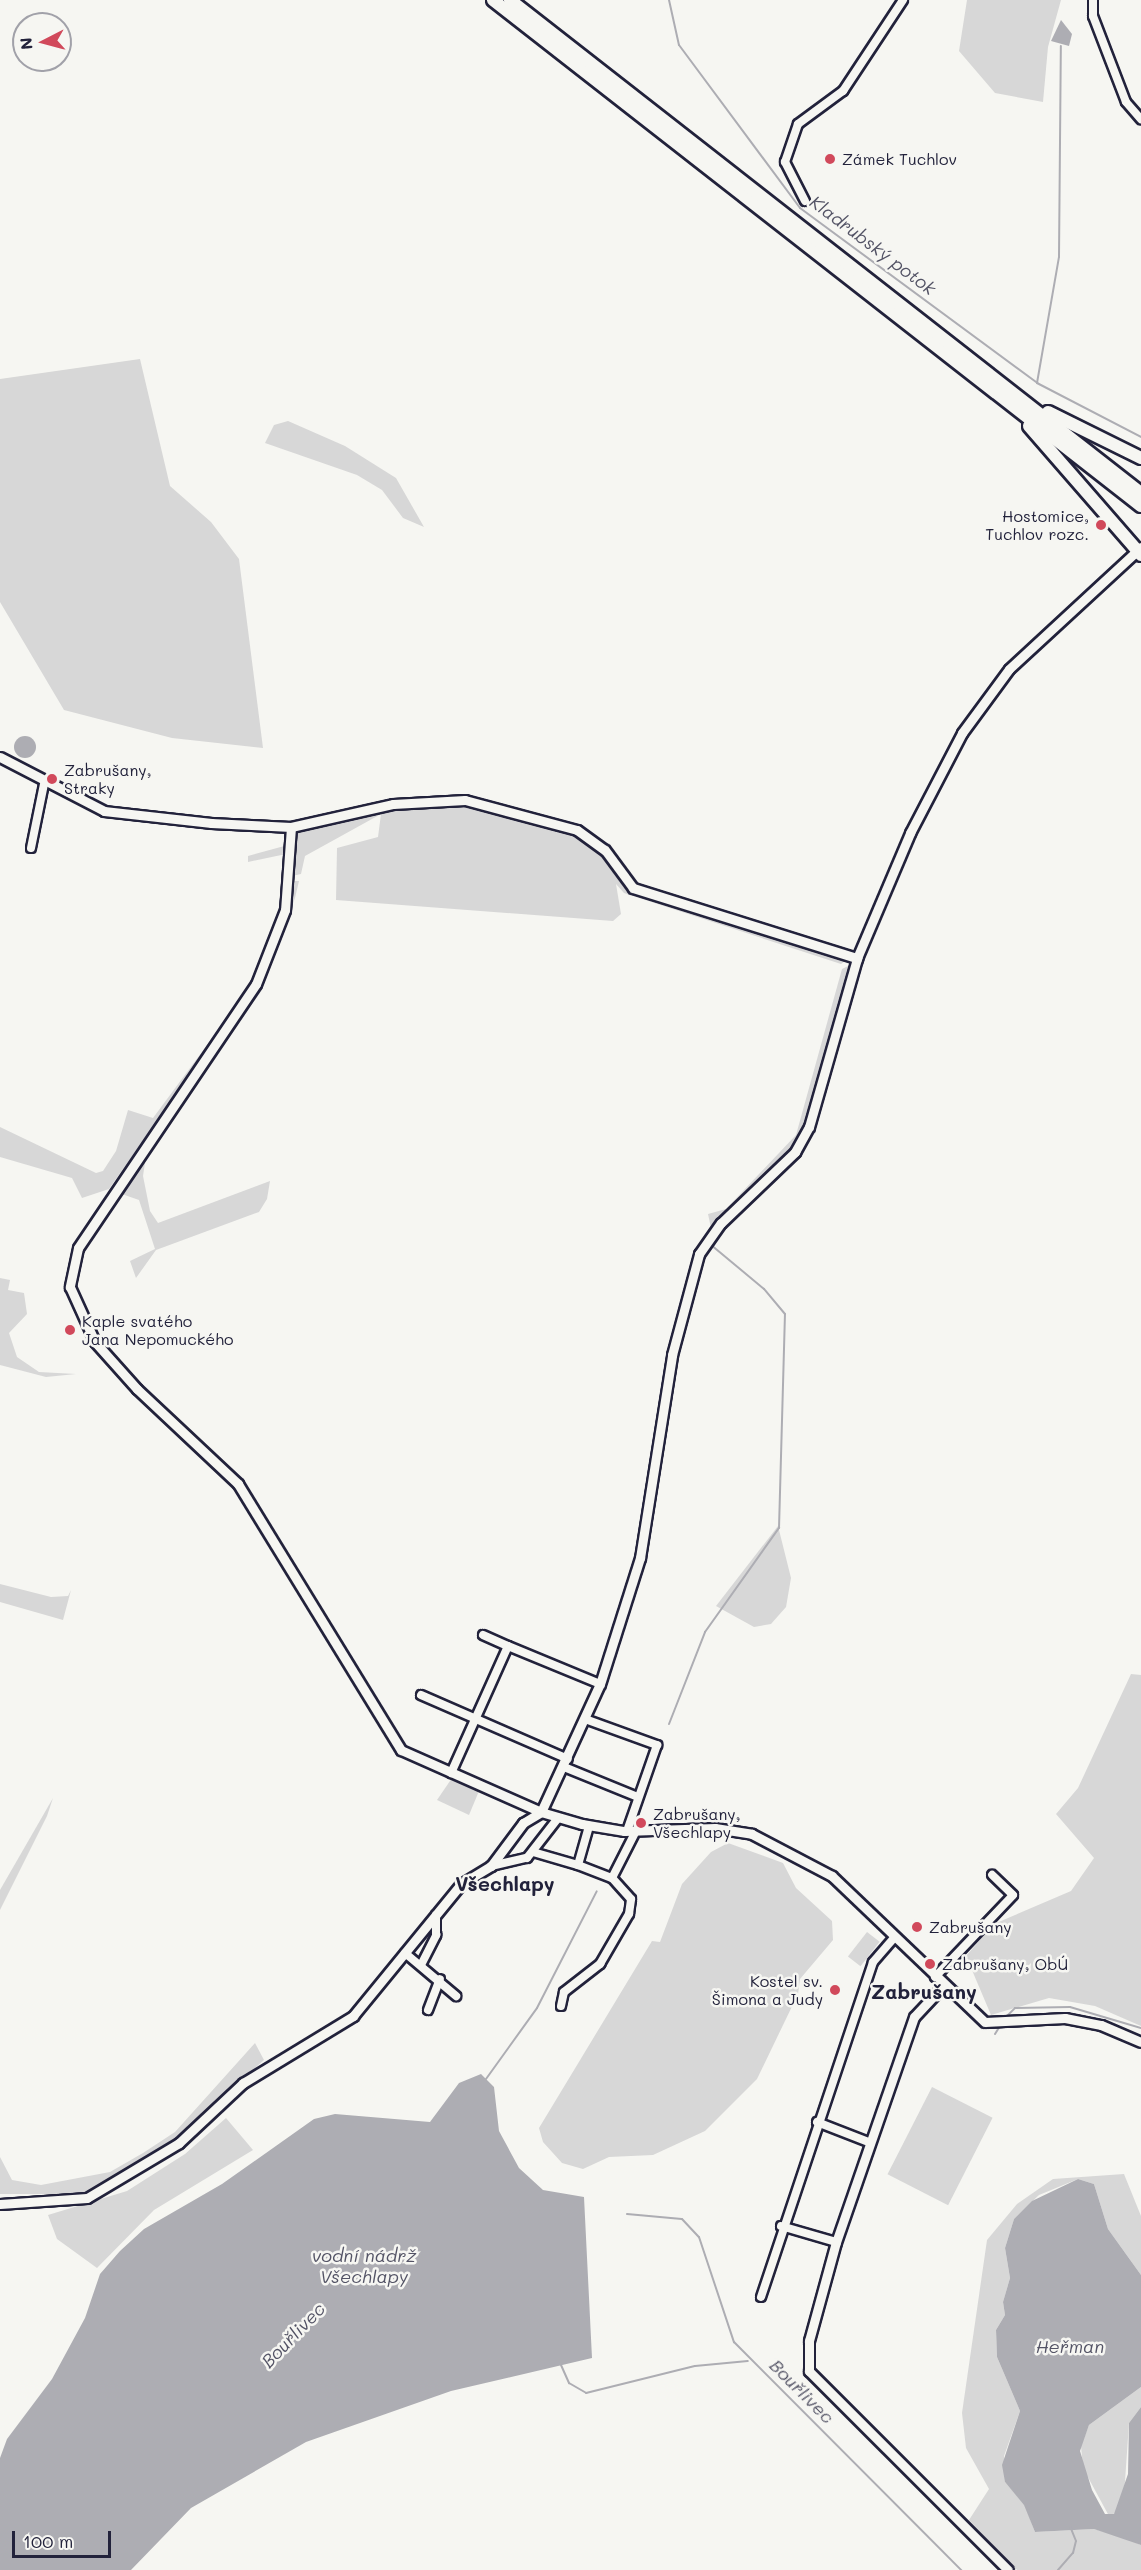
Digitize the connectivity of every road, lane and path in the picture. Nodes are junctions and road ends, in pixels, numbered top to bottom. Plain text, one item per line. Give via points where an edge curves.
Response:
1 (493, 0) edge
2 (510, 0) edge
3 (903, 0) edge
4 (1093, 0) edge
5 (1141, 119) edge
6 (805, 201) dead end
7 (1013, 400) junction
8 (1141, 458) edge
9 (1141, 493) edge
10 (1141, 506) edge
11 (1140, 552) edge
12 (0, 757) edge
13 (44, 784) junction
14 (291, 827) junction
15 (30, 848) dead end
16 (857, 957) junction
17 (483, 1635) dead end
18 (508, 1647) junction
19 (600, 1684) junction
20 (421, 1695) dead end
21 (475, 1719) junction
22 (585, 1719) junction
23 (566, 1763) junction
24 (452, 1773) junction
25 (638, 1797) junction
26 (541, 1812) junction
27 (558, 1818) junction
28 (590, 1826) junction
29 (632, 1830) junction
30 (533, 1852) junction
31 (578, 1865) junction
32 (491, 1866) junction
33 (992, 1875) dead end
34 (612, 1878) junction
35 (436, 1915) junction
36 (895, 1937) junction
37 (405, 1953) junction
38 (421, 1965) junction
39 (935, 1977) junction
40 (440, 1979) junction
41 (943, 1986) junction
42 (456, 1996) dead end
43 (561, 2006) dead end
44 (428, 2010) dead end
45 (1141, 2042) edge
46 (817, 2122) junction
47 (871, 2143) junction
48 (0, 2204) edge
49 (781, 2226) junction
50 (836, 2242) junction
51 (761, 2297) dead end
52 (1008, 2570) edge

1 - 7 highway
2 - 7 highway
3 - 6 street via 843,91 798,124 785,162
4 - 5 street via 1093,16 1126,102
7 - 8 highway
7 - 9 highway
7 - 10 highway
7 - 11 highway
11 - 16 street via 986,695 910,833
12 - 13 street
13 - 14 street via 104,811
13 - 15 street
14 - 16 street via 393,804 465,800 576,830 605,850 623,882 633,888
14 - 24 street via 285,910 273,951 256,984 85,1235 70,1287 95,1342 113,1364 238,1484 263,1519 401,1750
16 - 19 street via 809,1126 795,1152 721,1223 699,1254 672,1355 640,1558
17 - 18 street
18 - 19 street
18 - 21 street
19 - 22 street
20 - 21 street
21 - 23 street
21 - 24 street
22 - 23 street
22 - 25 street via 657,1745
23 - 25 street
23 - 26 street
24 - 26 street
25 - 29 street
26 - 27 street
26 - 32 street via 523,1824
27 - 28 street
27 - 30 street
28 - 29 street
28 - 31 street
29 - 34 street
29 - 36 street via 715,1828 752,1834 832,1876
30 - 31 street
30 - 32 street
31 - 34 street
32 - 35 street via 460,1884
33 - 39 street via 1013,1895
34 - 43 street via 631,1899 629,1914 600,1964 564,1992
35 - 37 street
35 - 38 street via 436,1935
36 - 39 street
36 - 46 street via 873,1962
37 - 38 street
37 - 48 street via 353,2016 267,2064 179,2144 113,2186 87,2198
38 - 40 street
39 - 41 street
40 - 42 street
40 - 44 street
41 - 45 street via 985,2022 1065,2018 1101,2025
41 - 47 street via 914,2017
46 - 47 street
46 - 49 street
47 - 50 street
49 - 50 street
49 - 51 street
50 - 52 street via 809,2341 809,2371

